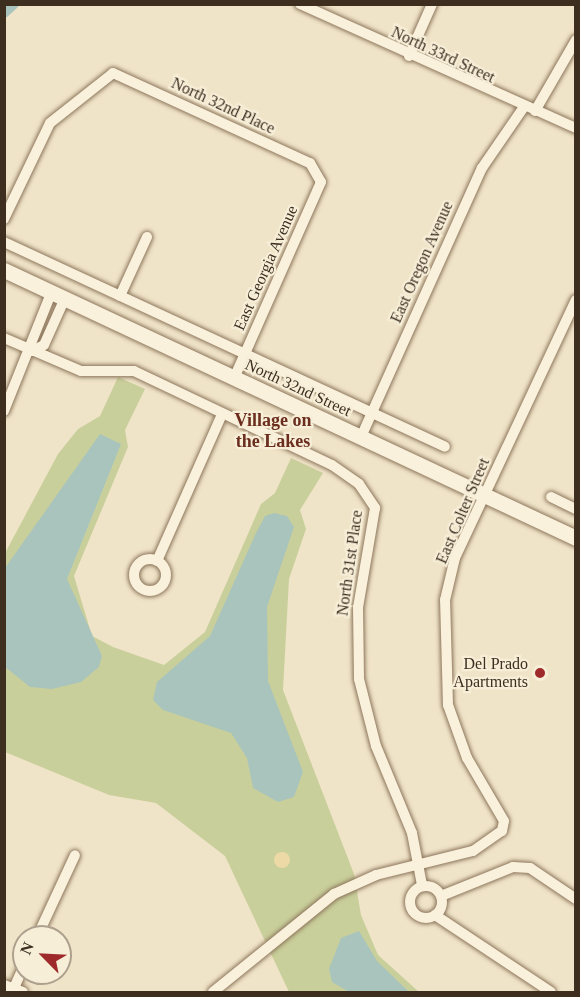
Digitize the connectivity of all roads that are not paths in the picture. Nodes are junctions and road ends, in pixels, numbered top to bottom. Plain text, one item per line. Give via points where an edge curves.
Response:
1 (300, 4) edge
2 (432, 4) edge
3 (576, 40) edge
4 (409, 56) junction
5 (530, 109) junction
6 (576, 128) edge
7 (318, 171) joint
8 (4, 219) edge
9 (147, 237) dead end
10 (4, 242) edge
11 (4, 270) edge
12 (59, 295) junction
13 (120, 296) junction
14 (576, 300) edge
15 (36, 327) junction
16 (49, 333) junction
17 (4, 338) edge
18 (32, 351) junction
19 (244, 354) junction
20 (234, 378) junction
21 (4, 411) edge
22 (372, 413) junction
23 (222, 414) junction
24 (361, 437) junction
25 (445, 447) dead end
26 (484, 495) junction
27 (551, 497) dead end
28 (576, 509) edge
29 (576, 538) edge
30 (157, 561) dead end
31 (75, 855) dead end
32 (419, 866) junction
33 (422, 885) junction
34 (441, 896) junction
35 (576, 899) edge
36 (435, 915) junction
37 (43, 925) edge
38 (213, 993) edge
39 (551, 993) edge

1 - 4 street, North 33rd Street
2 - 4 street
3 - 5 street, East Oregon Avenue
4 - 5 street, North 33rd Street
5 - 6 street, North 33rd Street
5 - 22 street, East Oregon Avenue via 482,168
7 - 8 street, North 32nd Place via 113,73 50,123
7 - 19 street, East Georgia Avenue via 321,182
9 - 13 street
10 - 13 street, North 32nd Street
11 - 12 main road, North 32nd Street
12 - 15 street
12 - 16 street
12 - 20 main road, North 32nd Street
13 - 19 street, North 32nd Street
14 - 26 street, East Colter Street
15 - 16 street
15 - 18 street
16 - 18 street
17 - 18 street, North 31st Place
18 - 21 street
18 - 23 street, North 31st Place via 81,371 134,371
19 - 20 street, East Georgia Avenue
19 - 22 street, North 32nd Street
20 - 24 main road, North 32nd Street
22 - 24 street, East Oregon Avenue
22 - 25 street, North 32nd Street
23 - 30 street
23 - 32 street, North 31st Place via 332,465 359,484 375,508 355,648 370,728 412,833
24 - 26 main road, North 32nd Street
26 - 29 main road, North 32nd Street
26 - 32 street, East Colter Street via 455,558 445,600 445,678 448,705 467,758 504,821 502,831 473,851
27 - 28 street
31 - 37 street
32 - 33 street, North 31st Place
32 - 38 street, East Colter Street via 339,891
33 - 34 street
33 - 36 street, North 31st Place via 412,894 412,909 421,917
34 - 35 street via 513,867 530,868
34 - 36 street
36 - 39 street, North 31st Place

